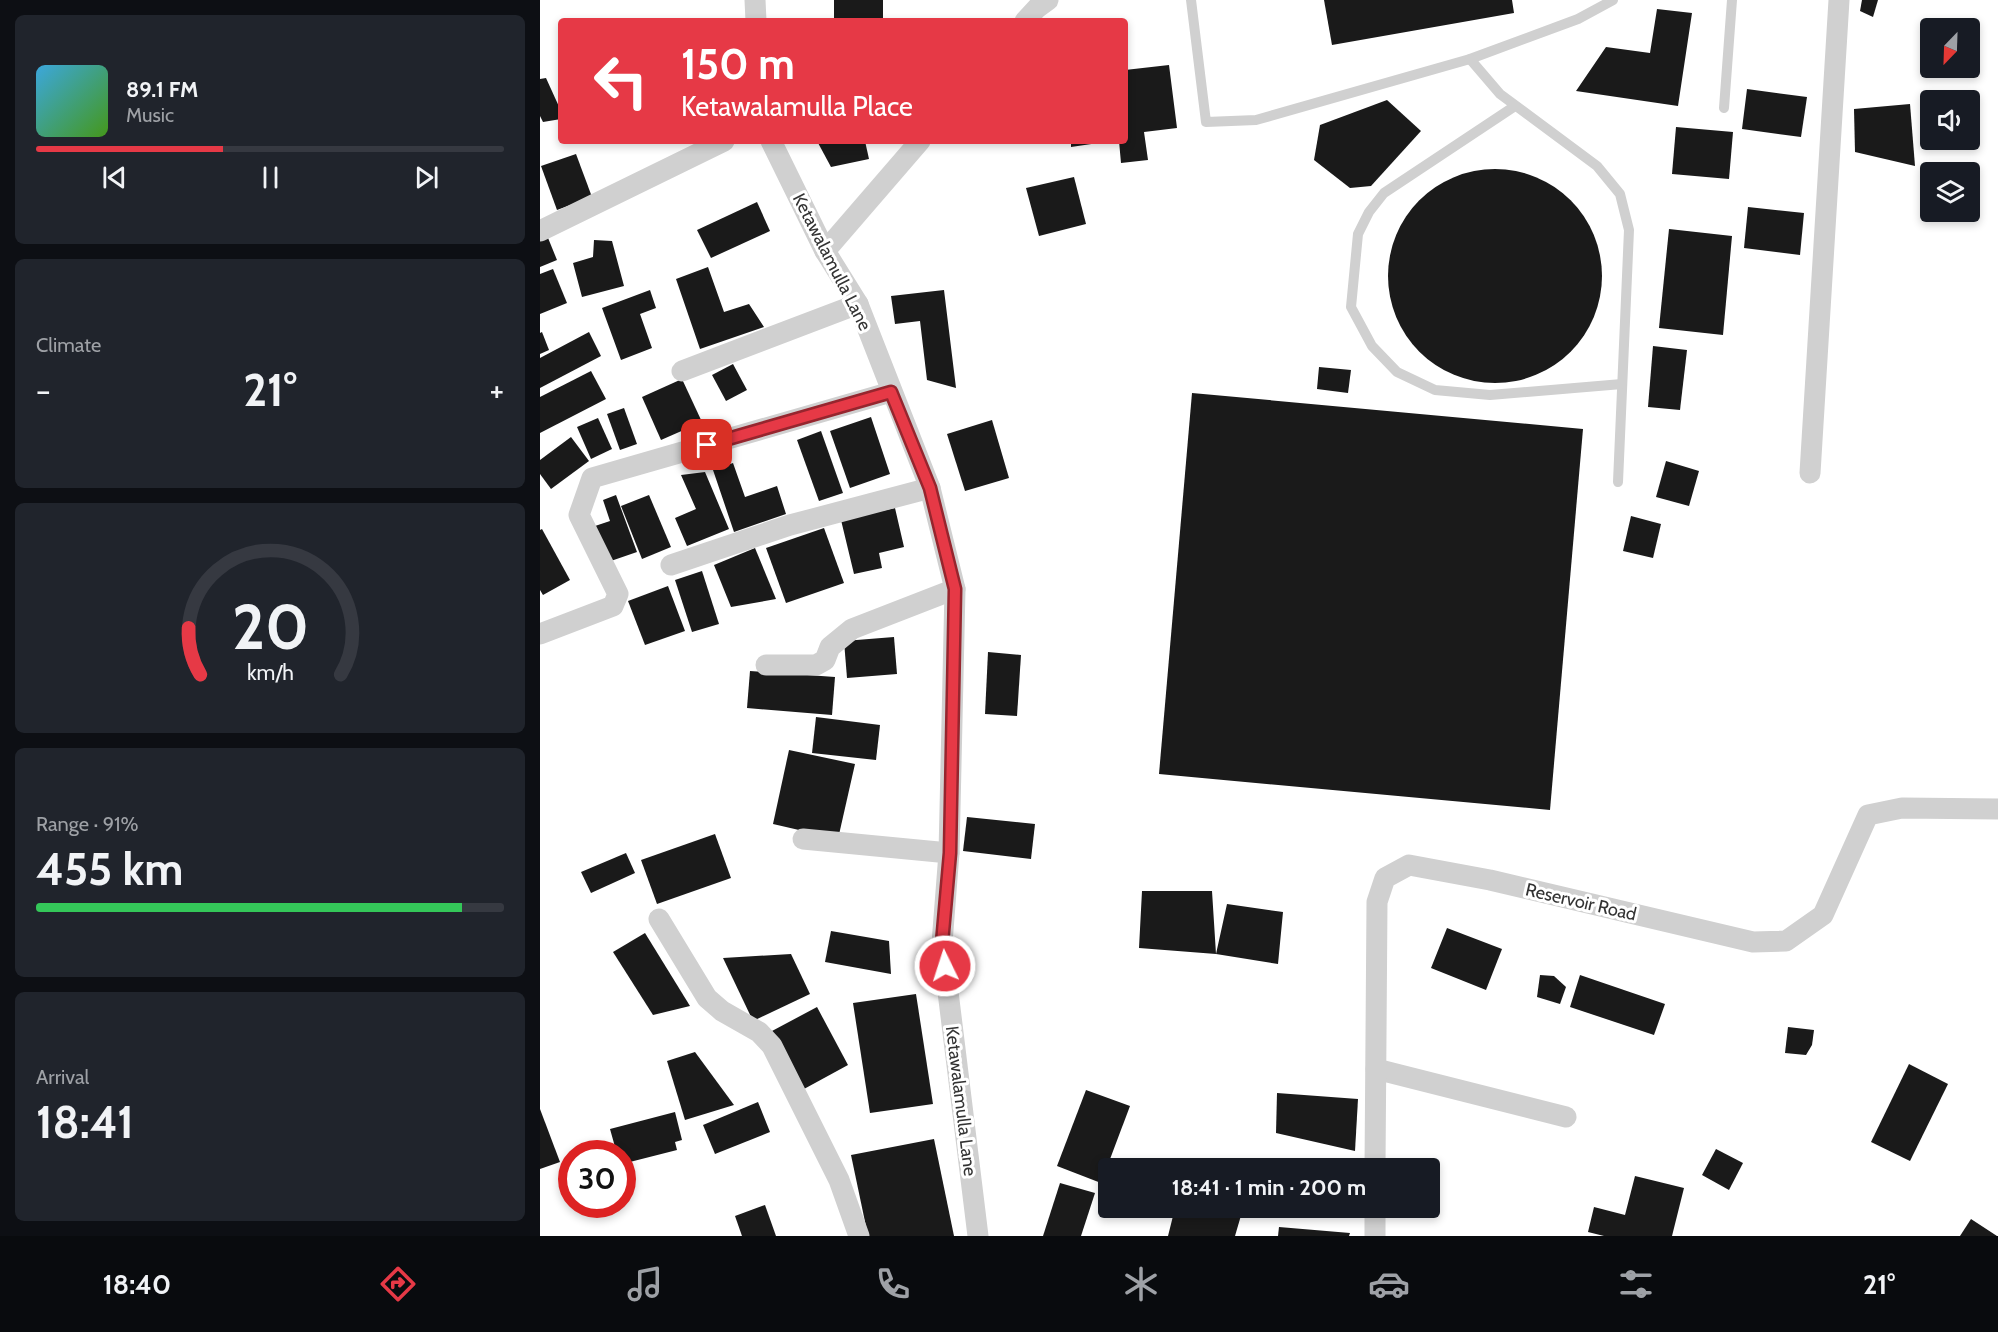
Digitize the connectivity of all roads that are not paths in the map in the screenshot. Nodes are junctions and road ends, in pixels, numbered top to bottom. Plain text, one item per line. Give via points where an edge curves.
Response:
1 (754, 0) edge
2 (1048, 0) edge
3 (1191, 0) edge
4 (1613, 0) edge
5 (1732, 0) edge
6 (1839, 0) edge
7 (756, 18) edge
8 (1028, 18) edge
9 (1470, 58) junction
10 (1515, 106) junction
11 (1724, 108) dead end
12 (718, 144) edge
13 (772, 144) edge
14 (917, 144) edge
15 (540, 231) edge
16 (825, 251) junction
17 (858, 304) junction
18 (682, 371) dead end
19 (1622, 384) junction
20 (891, 392) junction
21 (1810, 473) dead end
22 (1618, 482) dead end
23 (930, 488) junction
24 (671, 565) dead end
25 (955, 589) junction
26 (540, 634) edge
27 (766, 665) dead end
28 (1998, 810) edge
29 (803, 839) dead end
30 (950, 853) junction
31 (659, 919) dead end
32 (1376, 1069) junction
33 (1566, 1118) dead end
34 (1375, 1158) edge
35 (1375, 1218) edge
36 (859, 1236) edge
37 (978, 1236) edge
38 (1375, 1236) edge

1 - 7 street
2 - 8 street
3 - 9 lane via 1206,122 1256,120
4 - 9 lane via 1578,19
5 - 11 lane
6 - 21 street
9 - 10 lane
10 - 19 lane via 1597,166 1620,194 1629,230
10 - 19 lane via 1384,193 1358,234 1352,307 1372,346 1397,372 1435,390 1490,395
12 - 15 street
13 - 16 street, Ketawalamulla Lane
14 - 16 street
16 - 17 street, Ketawalamulla Lane
17 - 18 street
17 - 20 street, Ketawalamulla Lane
19 - 22 lane
20 - 23 street, Ketawalamulla Lane
20 - 26 street via 592,478 579,514 618,594 613,606
23 - 24 street via 790,525
23 - 25 street, Ketawalamulla Lane
25 - 27 street via 852,629 816,665
25 - 30 street, Ketawalamulla Lane
28 - 32 street, Reservoir Road via 1902,808 1868,815 1823,915 1786,941 1753,942 1490,880 1409,865 1385,878 1377,902
29 - 30 street
30 - 37 street, Ketawalamulla Lane via 942,943
31 - 36 street via 707,998 759,1032 772,1046 839,1180
32 - 33 street
32 - 34 street, Reservoir Road
35 - 38 street

